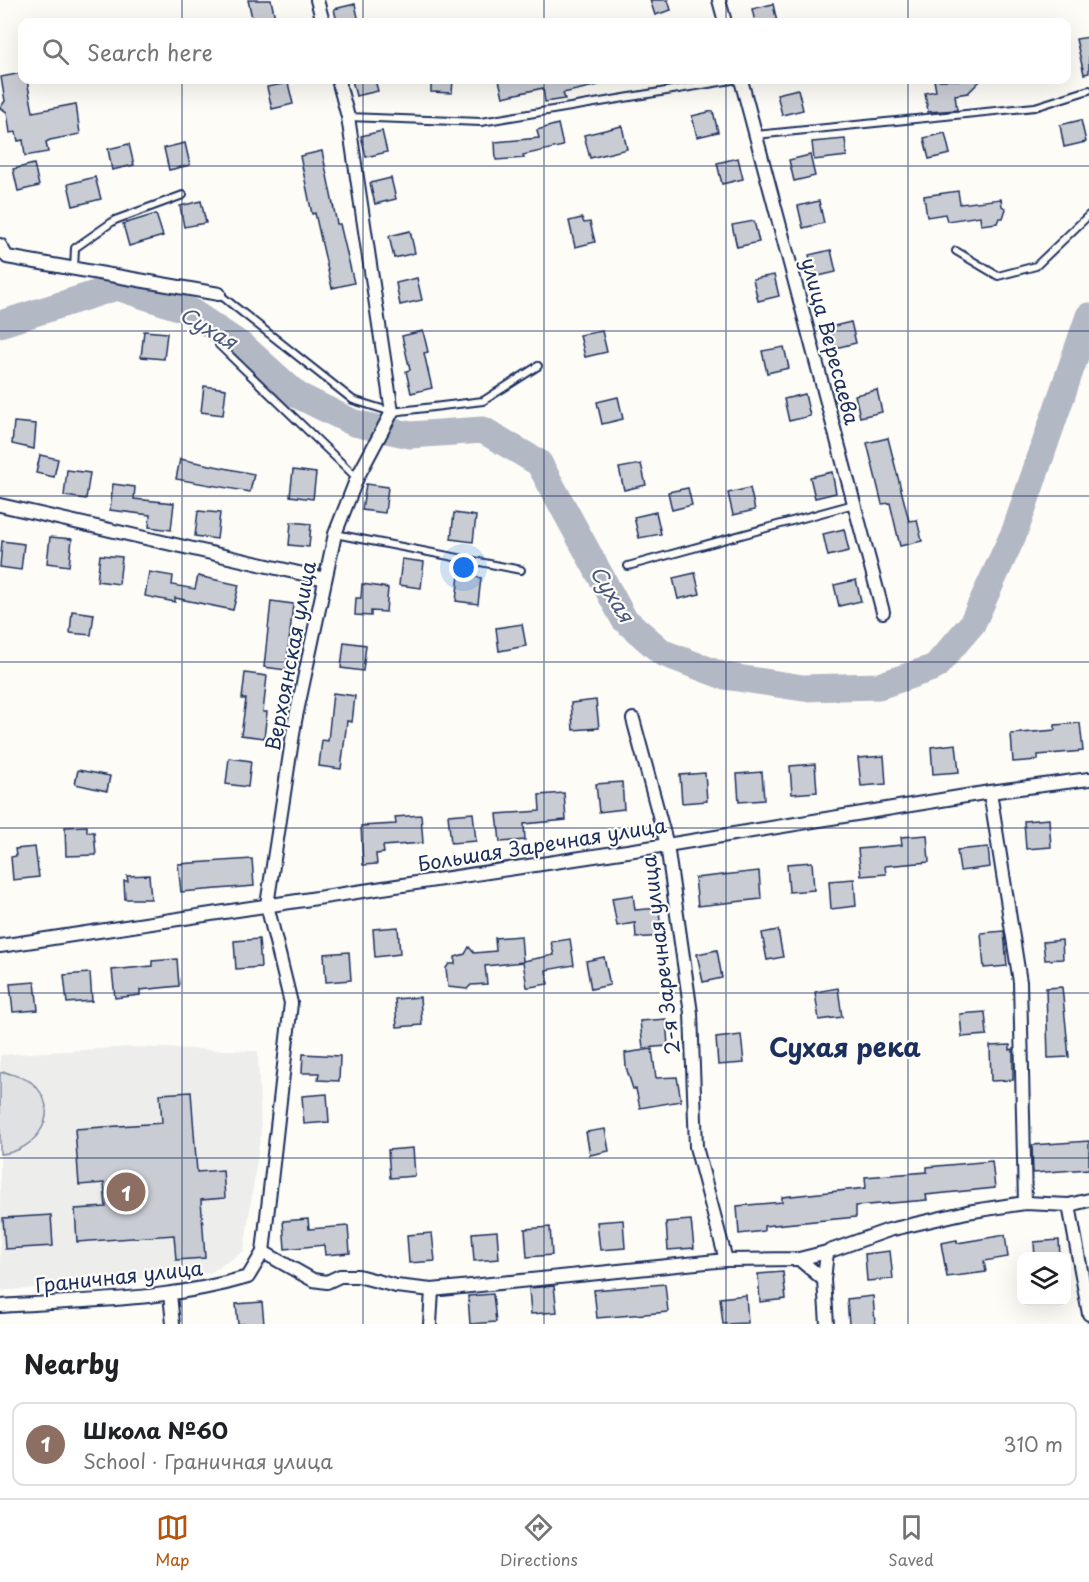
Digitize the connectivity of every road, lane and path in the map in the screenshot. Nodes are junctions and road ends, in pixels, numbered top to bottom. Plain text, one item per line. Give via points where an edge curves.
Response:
1 (316, 0) edge
2 (719, 0) edge
3 (321, 18) edge
4 (724, 18) edge
5 (339, 84) edge
6 (708, 84) edge
7 (742, 84) edge
8 (1089, 90) edge
9 (348, 117) junction
10 (756, 135) junction
11 (183, 195) dead end
12 (1089, 215) edge
13 (0, 245) edge
14 (956, 250) dead end
15 (74, 269) junction
16 (219, 294) joint
17 (219, 345) dead end
18 (538, 366) dead end
19 (392, 412) junction
20 (357, 478) junction
21 (854, 504) junction
22 (0, 505) edge
23 (335, 534) junction
24 (628, 566) dead end
25 (520, 570) dead end
26 (325, 579) junction
27 (883, 612) dead end
28 (633, 719) dead end
29 (1089, 779) edge
30 (990, 792) junction
31 (667, 845) junction
32 (267, 905) junction
33 (0, 946) edge
34 (1089, 1200) edge
35 (1025, 1203) junction
36 (1069, 1205) junction
37 (263, 1252) junction
38 (827, 1252) junction
39 (799, 1258) junction
40 (726, 1260) junction
41 (824, 1280) junction
42 (432, 1290) junction
43 (170, 1294) junction
44 (0, 1306) edge
45 (1089, 1314) edge
46 (173, 1324) edge
47 (430, 1324) edge
48 (827, 1324) edge

1 - 3 street
2 - 4 street
5 - 9 street
6 - 9 lane via 481,122
7 - 10 street, улица Вересаева
8 - 10 lane via 1035,107
9 - 19 street
10 - 21 street, улица Вересаева
11 - 15 lane via 107,226 75,248
12 - 14 lane via 1036,267 998,276
13 - 15 street via 7,257
15 - 16 street
16 - 19 lane via 353,400
17 - 20 lane
18 - 19 lane via 483,401
19 - 20 street, Верхоянская улица
20 - 23 street, Верхоянская улица
21 - 24 lane
21 - 27 street, улица Вересаева
22 - 26 street
23 - 25 lane
23 - 26 street, Верхоянская улица
26 - 32 street, Верхоянская улица via 295,721
28 - 31 street, 2-я Заречная улица
29 - 30 street, Большая Заречная улица
30 - 31 street, Большая Заречная улица
30 - 35 street via 1020,982
31 - 32 street, Большая Заречная улица
31 - 40 street, 2-я Заречная улица via 691,1013 696,1147
32 - 33 street, Большая Заречная улица
32 - 37 street, Верхоянская улица via 291,1003
34 - 36 street
35 - 36 street
35 - 38 street via 889,1230
36 - 45 street
37 - 42 street via 313,1280 327,1282 340,1276 358,1276
37 - 43 street, Граничная улица via 248,1276
38 - 39 street
38 - 41 street
39 - 40 street
39 - 41 street
40 - 42 street
41 - 48 street
42 - 47 street
43 - 44 street, Граничная улица
43 - 46 street

